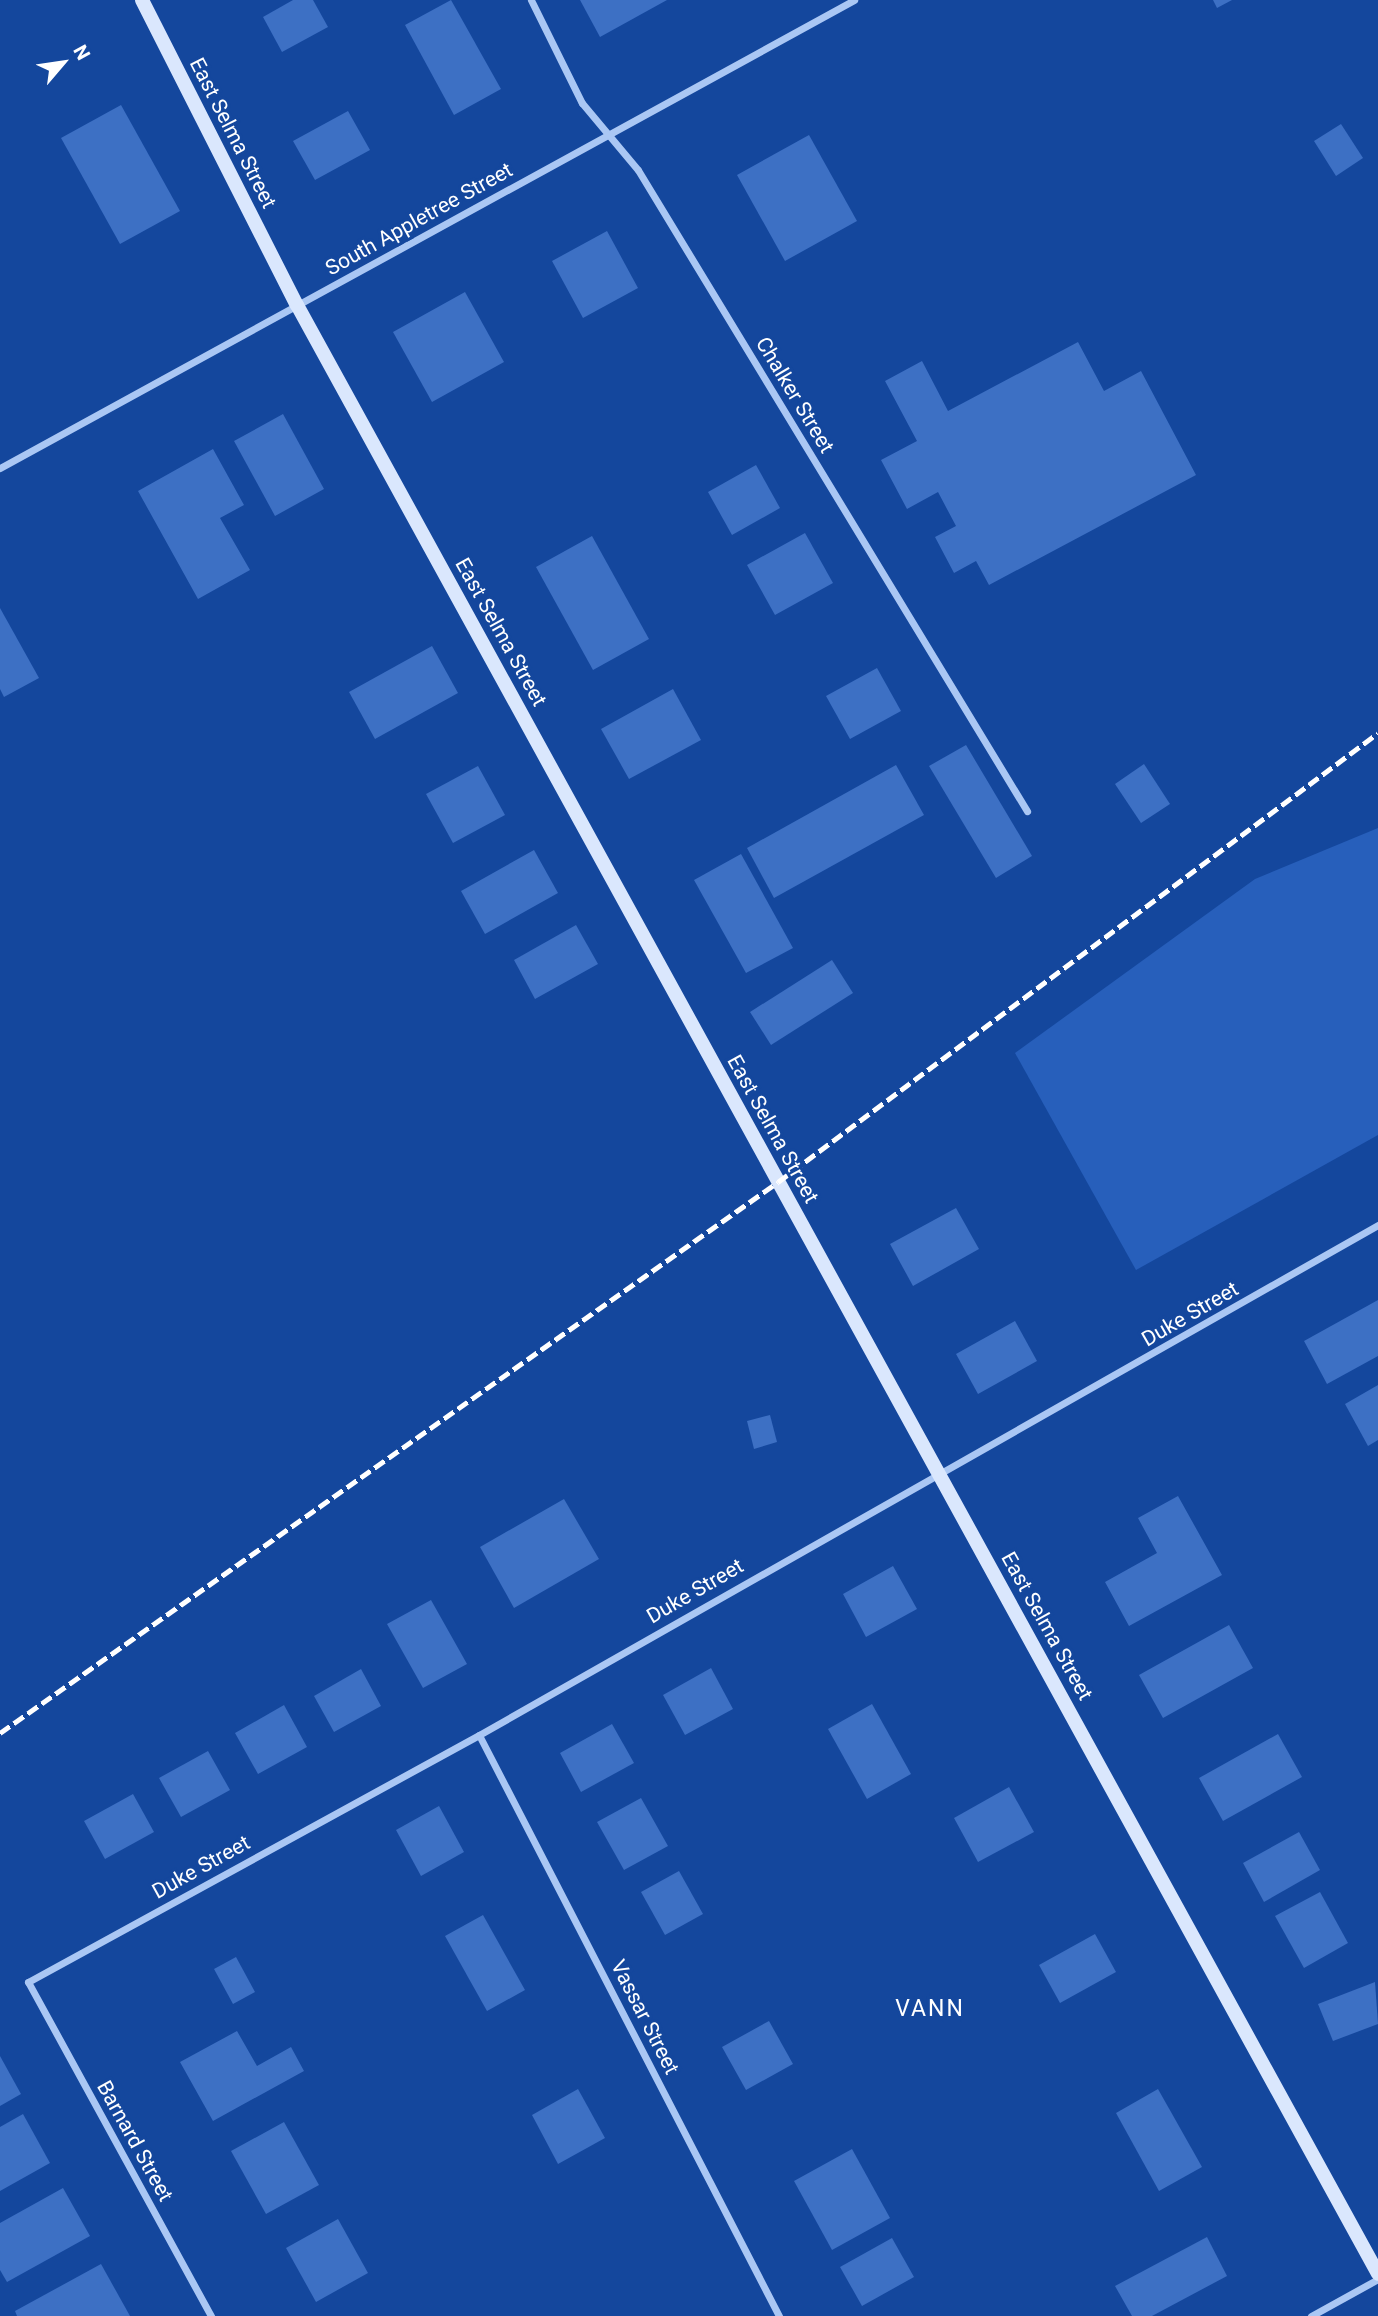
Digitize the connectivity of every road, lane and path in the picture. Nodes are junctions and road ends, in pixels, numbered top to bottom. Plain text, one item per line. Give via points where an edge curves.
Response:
1 (142, 0) edge
2 (531, 0) edge
3 (854, 0) edge
4 (608, 135) junction
5 (297, 305) junction
6 (0, 468) edge
7 (1027, 811) dead end
8 (1378, 1225) edge
9 (938, 1472) junction
10 (479, 1735) junction
11 (28, 1982) joint
12 (1378, 2276) edge
13 (211, 2316) edge
14 (779, 2316) edge
15 (1311, 2316) edge

1 - 5 street, East Selma Street
2 - 4 street, Chalker Street via 582,103
3 - 4 street, South Appletree Street
4 - 5 street, South Appletree Street
4 - 7 street, Chalker Street via 645,182
5 - 6 street, South Appletree Street
5 - 9 street, East Selma Street
8 - 9 street, Duke Street via 1161,1351
9 - 10 street, Duke Street
9 - 12 street, East Selma Street
10 - 11 street, Duke Street
10 - 14 street, Vassar Street
11 - 13 street, Barnard Street
12 - 15 street

